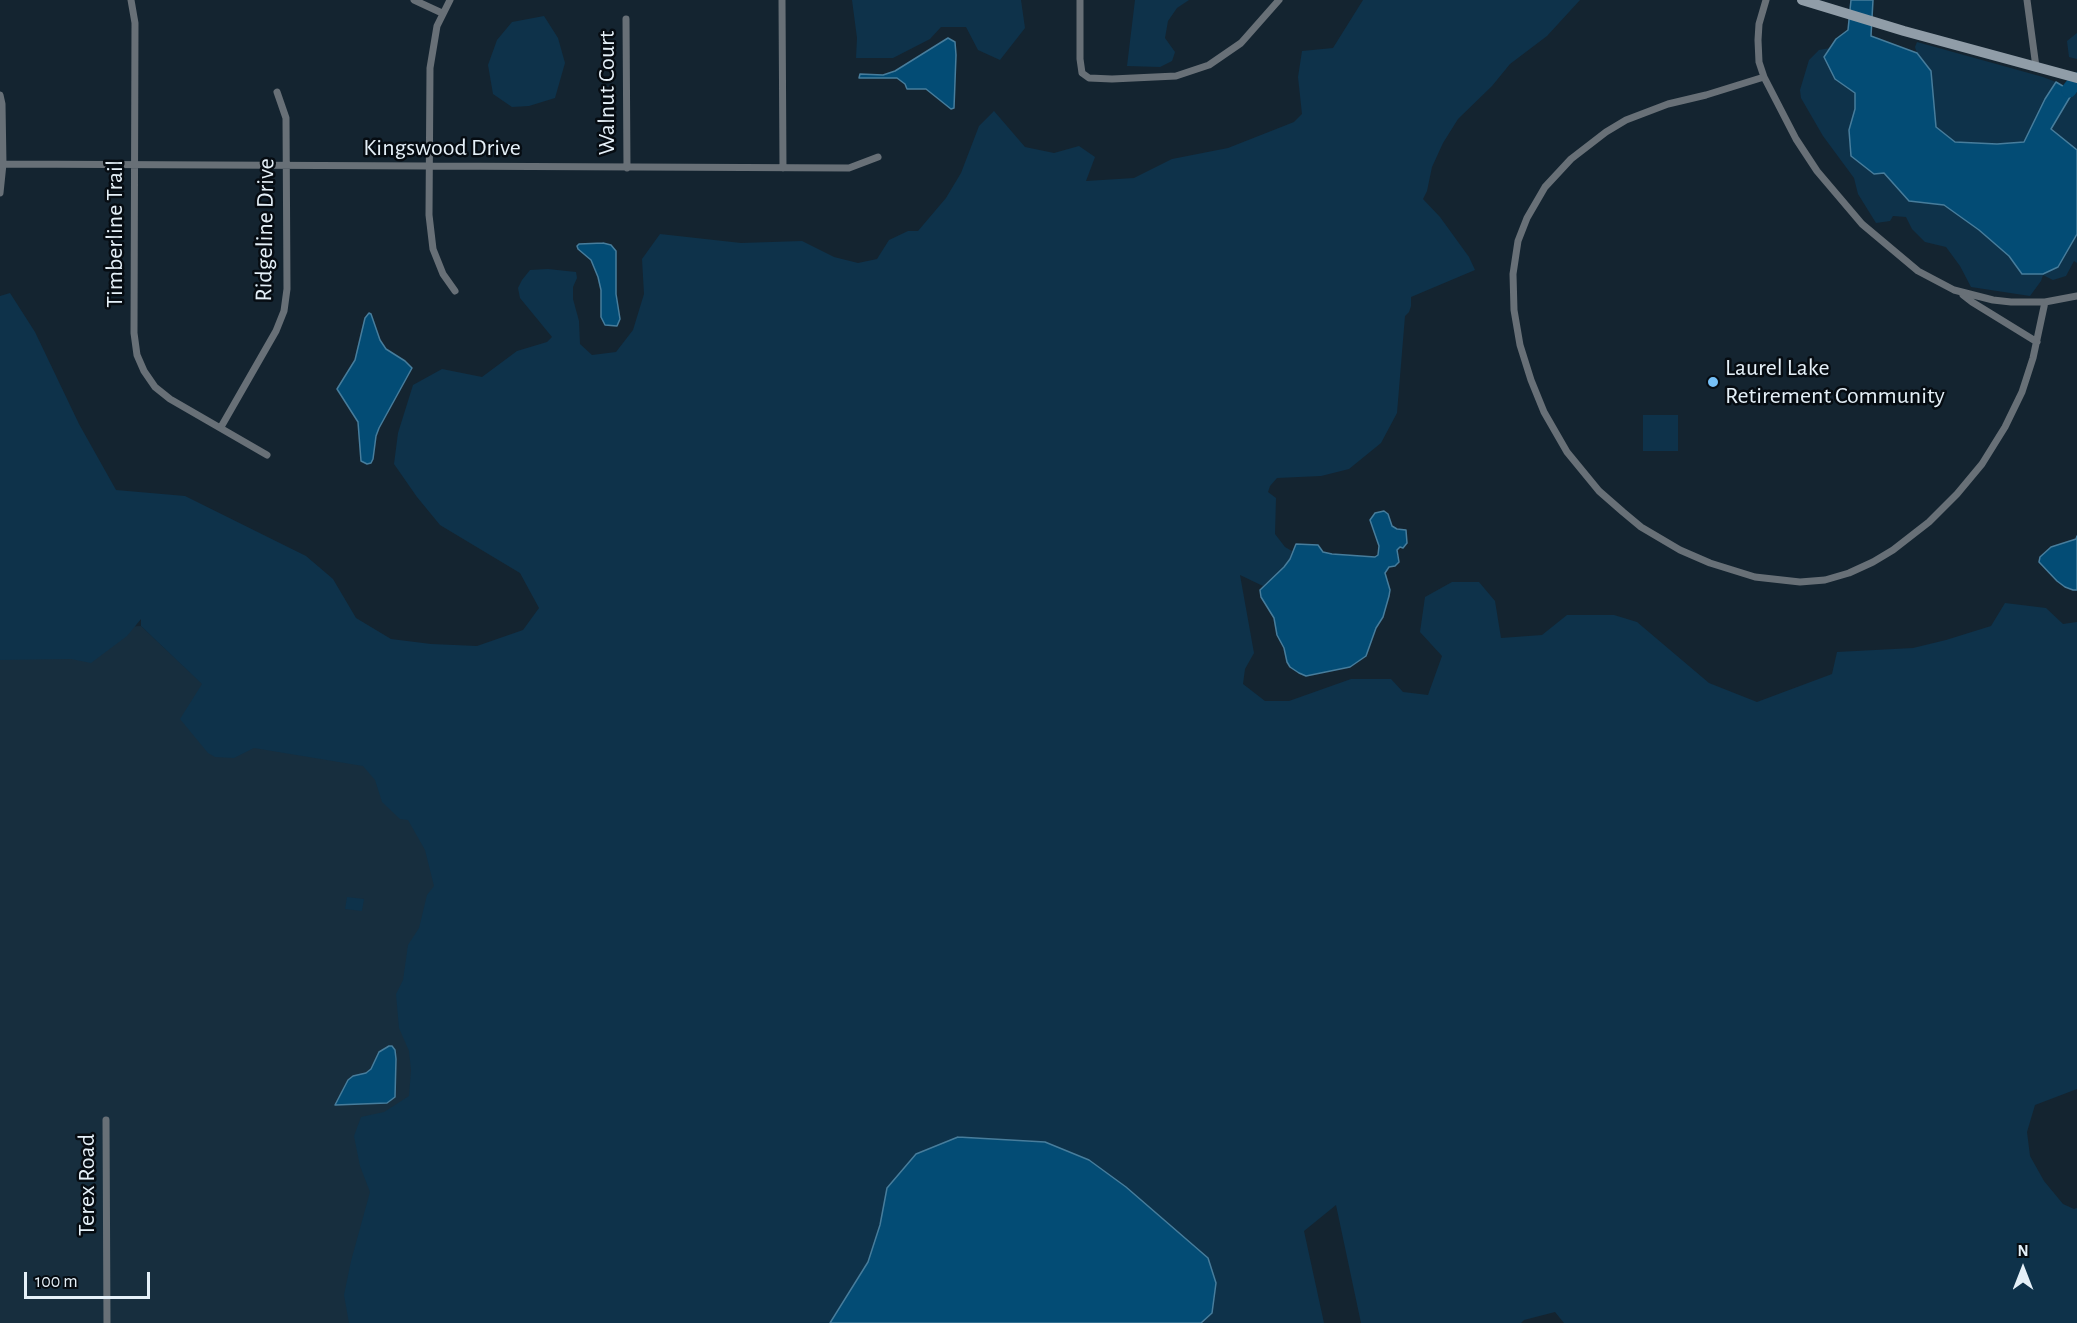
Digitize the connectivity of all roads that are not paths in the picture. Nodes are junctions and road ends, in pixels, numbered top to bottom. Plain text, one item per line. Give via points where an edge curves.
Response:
1 (131, 0) edge
2 (414, 0) edge
3 (450, 0) edge
4 (782, 0) edge
5 (1080, 0) edge
6 (1279, 0) edge
7 (1766, 0) edge
8 (1802, 0) edge
9 (2027, 0) edge
10 (442, 13) junction
11 (626, 19) dead end
12 (2036, 67) junction
13 (1764, 77) junction
14 (2074, 77) edge
15 (277, 92) dead end
16 (0, 96) edge
17 (878, 157) dead end
18 (3, 165) junction
19 (135, 165) junction
20 (287, 166) junction
21 (429, 167) junction
22 (627, 168) junction
23 (783, 168) junction
24 (0, 193) edge
25 (454, 291) dead end
26 (1960, 292) junction
27 (2077, 296) edge
28 (2045, 302) junction
29 (2037, 342) junction
30 (221, 427) junction
31 (267, 455) dead end
32 (106, 1120) dead end
33 (107, 1323) edge

1 - 19 street, Timberline Trail via 135,23
2 - 10 street
3 - 10 street
4 - 23 street
5 - 6 street via 1082,73 1089,78 1112,79 1176,76 1209,65 1241,43
7 - 13 street via 1758,40
8 - 12 street
9 - 12 street
10 - 21 street via 430,68
11 - 22 street, Walnut Court
12 - 14 street
13 - 26 street via 1816,171 1846,208 1918,271
13 - 29 street via 1668,104 1615,126 1563,167 1540,195 1522,231 1514,261 1513,292 1524,361 1554,430 1599,491 1665,542 1727,569 1800,582 1849,573 1911,536 1946,507 1982,464 2022,392
15 - 20 street, Ridgeline Drive via 286,118
16 - 18 street
17 - 23 street, Kingswood Drive via 849,168
18 - 19 street, Kingswood Drive
18 - 24 street
19 - 20 street, Kingswood Drive
19 - 30 street, Timberline Trail via 137,355 155,387
20 - 21 street, Kingswood Drive
20 - 30 street, Ridgeline Drive via 284,311
21 - 22 street, Kingswood Drive
21 - 25 street via 430,235 437,262
22 - 23 street, Kingswood Drive
26 - 28 street via 1993,300
26 - 29 street
27 - 28 street
28 - 29 street
30 - 31 street, Timberline Trail
32 - 33 street, Terex Road

